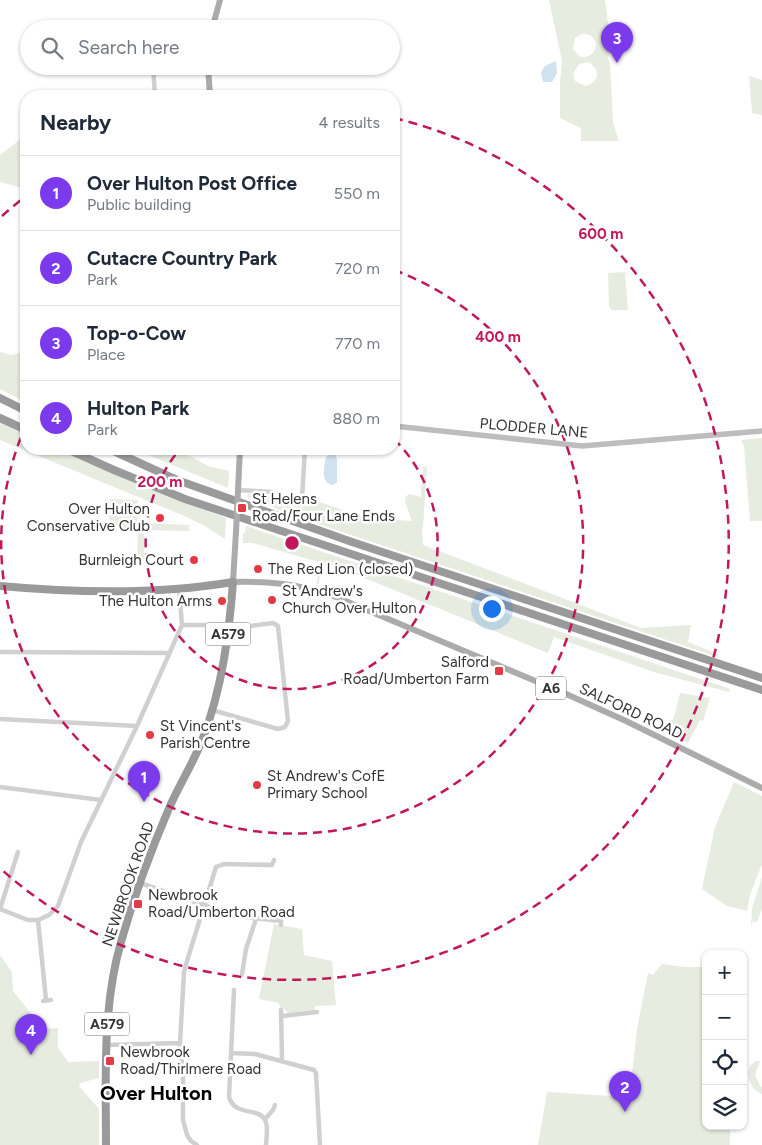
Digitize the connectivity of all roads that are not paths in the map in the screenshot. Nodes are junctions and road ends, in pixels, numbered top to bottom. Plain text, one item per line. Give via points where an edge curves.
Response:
1 (220, 0) edge
2 (214, 20) edge
3 (154, 75) edge
4 (209, 75) edge
5 (155, 90) edge
6 (210, 90) edge
7 (0, 398) edge
8 (20, 407) edge
9 (0, 418) edge
10 (20, 427) edge
11 (400, 427) edge
12 (762, 430) edge
13 (80, 455) edge
14 (122, 455) edge
15 (240, 455) edge
16 (304, 455) edge
17 (240, 488) junction
18 (272, 492) dead end
19 (302, 498) dead end
20 (233, 582) junction
21 (0, 586) edge
22 (179, 589) junction
23 (182, 624) junction
24 (229, 627) junction
25 (0, 652) edge
26 (169, 653) junction
27 (762, 678) edge
28 (762, 690) edge
29 (212, 710) junction
30 (0, 719) edge
31 (137, 726) junction
32 (0, 787) edge
33 (762, 788) edge
34 (101, 800) junction
35 (18, 852) dead end
36 (274, 860) dead end
37 (140, 883) junction
38 (204, 906) junction
39 (0, 909) edge
40 (256, 919) junction
41 (38, 920) junction
42 (281, 921) dead end
43 (243, 972) dead end
44 (234, 990) dead end
45 (47, 1000) dead end
46 (281, 1010) dead end
47 (317, 1012) dead end
48 (282, 1016) junction
49 (180, 1043) junction
50 (106, 1045) junction
51 (231, 1053) junction
52 (282, 1060) junction
53 (275, 1104) dead end
54 (265, 1119) junction
55 (106, 1145) edge
56 (195, 1145) edge
57 (266, 1145) edge
58 (320, 1145) edge

1 - 2 main road
3 - 5 street
4 - 6 main road
7 - 8 highway
9 - 10 highway
11 - 12 main road, PLODDER LANE via 582,446
13 - 28 highway via 185,499
14 - 27 highway via 177,480 352,542
15 - 17 main road, A579
16 - 19 street
17 - 18 street
17 - 20 main road, A579, bridge
20 - 22 highway, A6
20 - 24 highway, NEWBROOK ROAD / A579
20 - 33 main road, SALFORD ROAD / A6 via 283,583 336,597 564,693
21 - 22 highway, A6 via 114,591
22 - 23 street
23 - 24 street
23 - 26 street
24 - 29 highway, NEWBROOK ROAD / A579
24 - 29 street via 273,623 278,626 288,721 285,727 278,729
25 - 26 street
26 - 31 street
29 - 37 highway, NEWBROOK ROAD / A579 via 199,749 171,805
30 - 31 street
31 - 34 street
32 - 34 street
34 - 41 street via 76,854 58,906
35 - 39 street
36 - 38 street via 272,865 219,865
37 - 38 street
37 - 50 highway, NEWBROOK ROAD / A579 via 116,965
38 - 40 street
38 - 49 street via 184,972
39 - 41 street via 28,920
40 - 42 street
40 - 43 street via 246,949
41 - 45 street
44 - 51 street
46 - 48 street
47 - 48 street
48 - 52 street
49 - 50 street
49 - 56 street via 184,1127
50 - 55 highway, NEWBROOK ROAD / A579
51 - 52 street via 251,1053
51 - 54 street via 231,1102 236,1108
52 - 58 street via 316,1073
53 - 54 street
54 - 57 street

